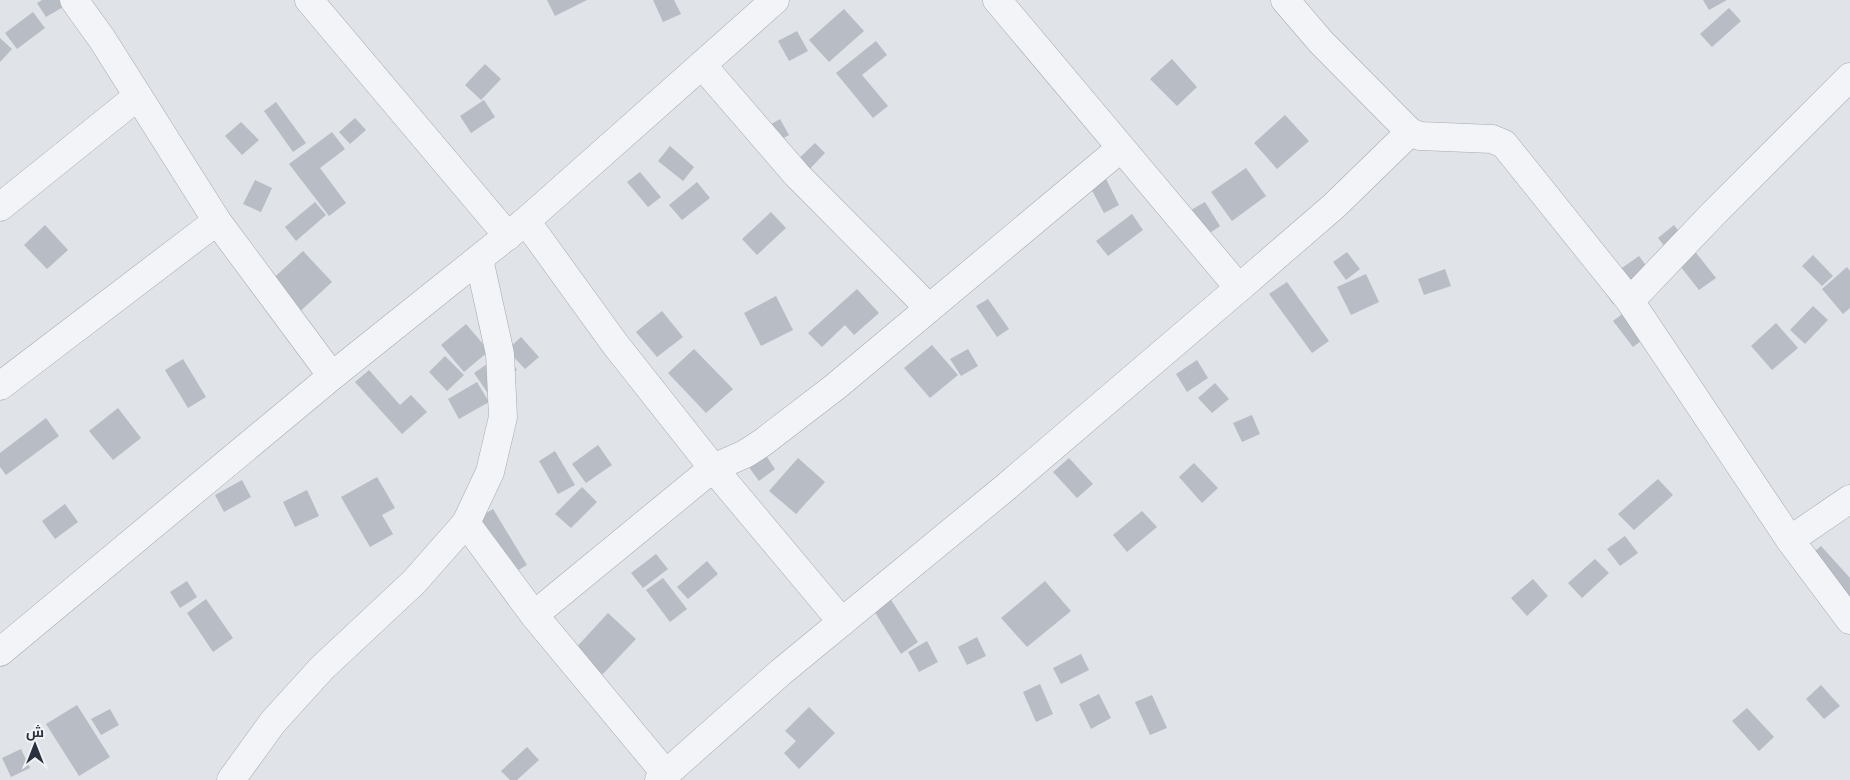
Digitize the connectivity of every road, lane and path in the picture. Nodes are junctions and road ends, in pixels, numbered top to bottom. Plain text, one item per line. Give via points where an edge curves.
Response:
1 (74, 0) edge
2 (309, 0) edge
3 (775, 0) edge
4 (997, 0) edge
5 (1286, 0) edge
6 (702, 65) junction
7 (1850, 77) edge
8 (138, 96) junction
9 (1410, 132) junction
10 (1121, 148) junction
11 (0, 207) edge
12 (217, 221) junction
13 (517, 228) junction
14 (480, 259) junction
15 (1239, 288) junction
16 (1630, 301) junction
17 (929, 308) junction
18 (332, 376) junction
19 (0, 386) edge
20 (713, 468) junction
21 (1850, 498) edge
22 (466, 523) junction
23 (1790, 540) junction
24 (534, 614) junction
25 (1850, 620) edge
26 (842, 622) junction
27 (0, 652) edge
28 (662, 777) edge
29 (232, 780) edge

1 - 8 street
2 - 13 street
3 - 6 street
4 - 10 street
5 - 9 street via 1321,42
6 - 13 street
6 - 17 street via 797,175
7 - 16 street
8 - 11 street
8 - 12 street
9 - 15 street via 1334,206
9 - 16 street via 1420,136 1492,139 1504,144
10 - 15 street
10 - 17 street
12 - 18 street
12 - 19 street
13 - 14 street
13 - 20 street via 615,344
14 - 18 street
14 - 22 street via 500,354 503,417 490,472
15 - 26 street
16 - 23 street
17 - 20 street via 762,443
18 - 27 street
20 - 24 street
20 - 26 street
21 - 23 street
22 - 24 street
22 - 29 street via 414,582 322,668 273,722
23 - 25 street
24 - 28 street
26 - 28 street

